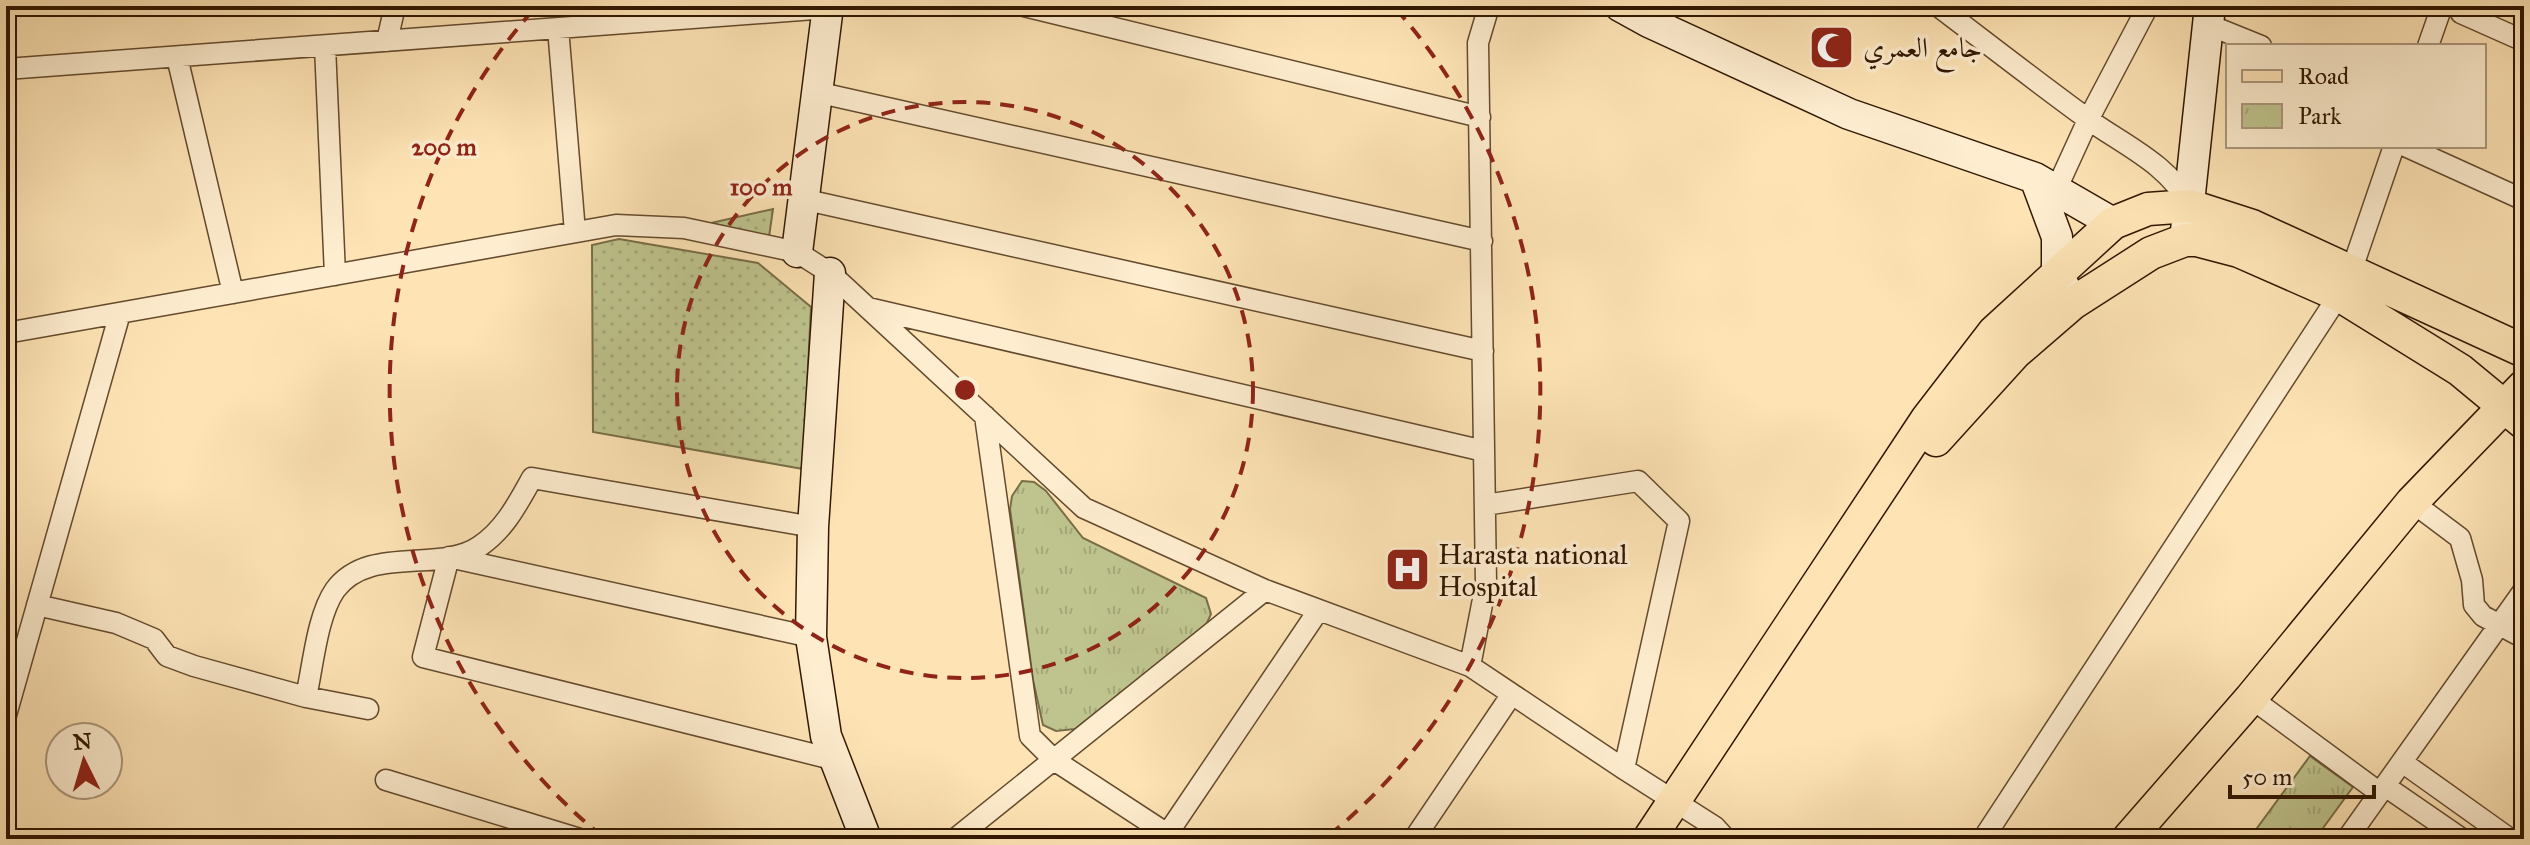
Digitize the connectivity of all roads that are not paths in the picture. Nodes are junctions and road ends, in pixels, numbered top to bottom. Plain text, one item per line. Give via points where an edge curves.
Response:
1 (395, 6) edge
2 (1024, 6) edge
3 (1489, 6) edge
4 (1620, 6) edge
5 (1938, 6) edge
6 (2148, 6) edge
7 (828, 7) edge
8 (1046, 9) edge
9 (2453, 9) edge
10 (1652, 14) edge
11 (2209, 15) edge
12 (558, 28) junction
13 (387, 41) junction
14 (2524, 41) edge
15 (2258, 44) edge
16 (2429, 44) edge
17 (325, 46) junction
18 (177, 57) junction
19 (6, 69) edge
20 (816, 92) junction
21 (1480, 117) junction
22 (2088, 120) junction
23 (2393, 148) edge
24 (2409, 148) edge
25 (2046, 184) junction
26 (802, 199) junction
27 (2524, 200) edge
28 (2190, 206) junction
29 (2113, 223) junction
30 (575, 232) junction
31 (2185, 240) junction
32 (1482, 241) junction
33 (797, 252) junction
34 (830, 273) junction
35 (2057, 273) junction
36 (335, 275) junction
37 (2345, 283) junction
38 (233, 293) junction
39 (2073, 303) junction
40 (867, 307) junction
41 (120, 313) junction
42 (6, 333) edge
43 (1483, 351) junction
44 (2524, 351) edge
45 (2517, 405) edge
46 (985, 416) junction
47 (1484, 451) junction
48 (2412, 502) junction
49 (1485, 505) junction
50 (813, 527) junction
51 (449, 557) junction
52 (1265, 590) junction
53 (2524, 590) edge
54 (37, 605) junction
55 (1318, 611) junction
56 (2499, 626) junction
57 (811, 637) junction
58 (2524, 638) edge
59 (1470, 666) junction
60 (1512, 694) junction
61 (306, 697) junction
62 (2251, 698) junction
63 (368, 709) dead end
64 (6, 715) edge
65 (836, 760) junction
66 (1054, 760) junction
67 (2402, 762) junction
68 (1624, 769) junction
69 (386, 780) dead end
70 (2382, 789) junction
71 (1682, 807) junction
72 (580, 839) edge
73 (866, 839) edge
74 (955, 839) edge
75 (1175, 839) edge
76 (1414, 839) edge
77 (1649, 839) edge
78 (1672, 839) edge
79 (1726, 839) edge
80 (1983, 839) edge
81 (2128, 839) edge
82 (2347, 839) edge
83 (2462, 839) edge
84 (2510, 839) edge

1 - 13 street
2 - 8 street
3 - 21 street via 1478,43
4 - 10 street
5 - 22 street
6 - 22 street
7 - 12 street
7 - 20 street
8 - 21 street
9 - 14 street
9 - 16 street
10 - 25 street via 1849,114
11 - 15 street
11 - 28 street
12 - 13 street
12 - 30 street
13 - 17 street
17 - 18 street
17 - 36 street
18 - 19 street
18 - 38 street
20 - 26 street
20 - 32 street
21 - 32 street
22 - 25 street
22 - 28 street via 2169,176
23 - 37 street
24 - 27 street
25 - 29 street
25 - 35 street via 2057,237
26 - 33 street
26 - 43 street
28 - 29 main road via 2148,209
28 - 31 street
28 - 37 main road via 2252,226
29 - 35 main road
30 - 33 street via 616,225 684,228
30 - 36 street
31 - 37 main road
31 - 39 main road via 2151,253
32 - 43 street
33 - 34 street
34 - 40 street
34 - 50 street
35 - 39 street
35 - 71 main road via 1994,332 1927,419
36 - 38 street
37 - 44 main road
37 - 45 main road via 2460,370
37 - 80 street
38 - 41 street
39 - 71 main road via 2015,353 1942,431
40 - 46 street
40 - 47 street
41 - 42 street
41 - 54 street
43 - 47 street
45 - 48 main road
46 - 52 street via 1084,508
46 - 66 street via 1030,736
47 - 49 street
48 - 56 street via 2460,538 2474,605
48 - 62 main road
49 - 59 street via 1486,584
49 - 68 street via 1638,481 1679,521
50 - 51 street via 532,478 511,517 479,547
50 - 57 street
51 - 57 street
51 - 61 street via 356,572 336,590 323,617
51 - 65 street via 423,657
52 - 55 street
52 - 66 street
53 - 56 street
54 - 61 street via 116,623 154,639 167,656
54 - 64 street
55 - 59 street
55 - 75 street via 1170,830
56 - 58 street
56 - 67 street
57 - 65 street via 826,736
59 - 60 street
60 - 68 street
60 - 76 street
61 - 63 street
62 - 70 street
62 - 81 main road
65 - 73 street
66 - 74 street
66 - 75 street
67 - 70 street
67 - 84 street
68 - 71 street
69 - 72 street
70 - 82 street
70 - 83 street
71 - 77 main road
71 - 78 main road
71 - 79 street

